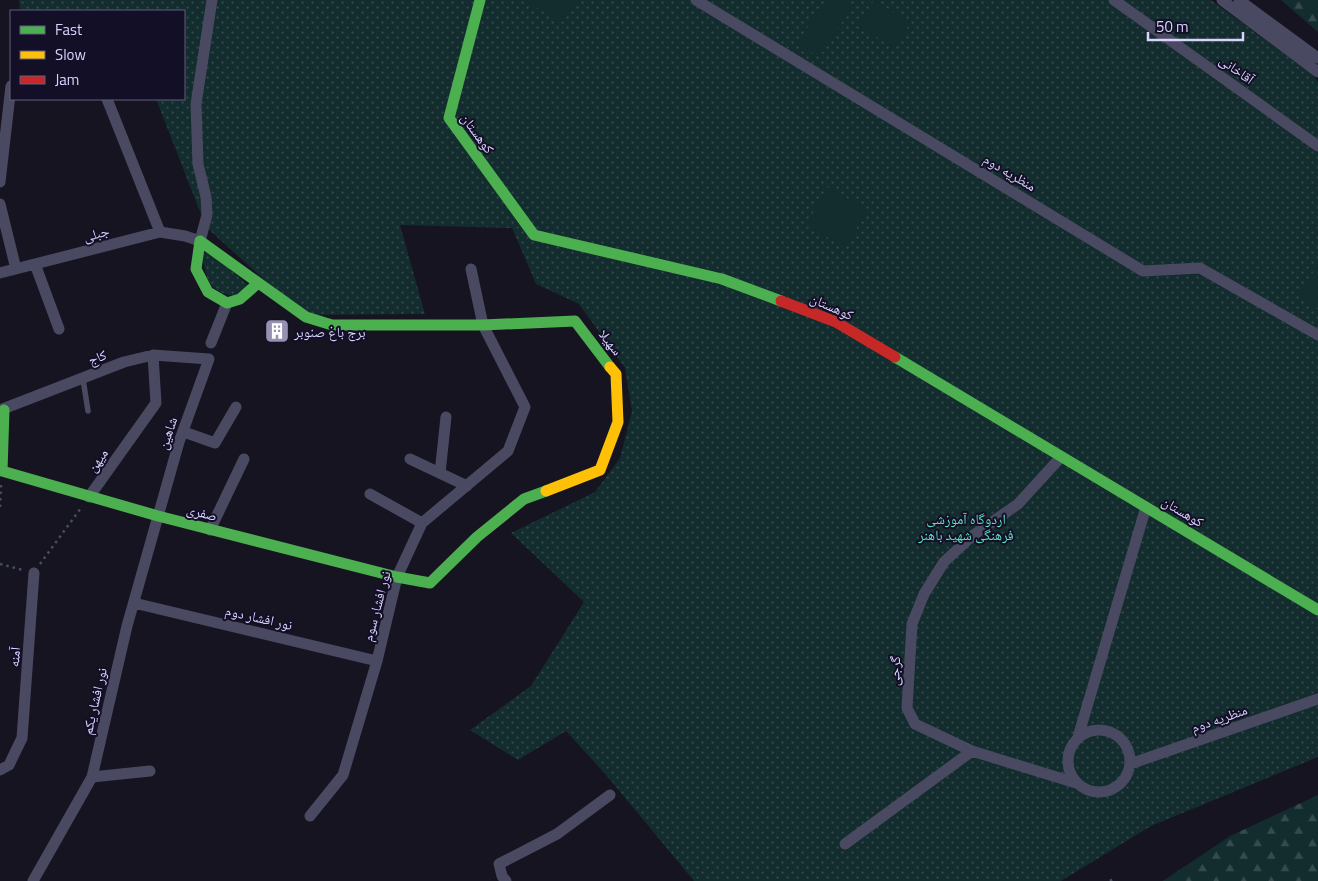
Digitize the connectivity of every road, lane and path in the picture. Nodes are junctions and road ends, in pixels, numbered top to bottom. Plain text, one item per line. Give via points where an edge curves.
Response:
1 (212, 0) edge
2 (480, 0) edge
3 (696, 0) edge
4 (1114, 0) edge
5 (1222, 0) edge
6 (1239, 0) edge
7 (1318, 58) edge
8 (1318, 72) edge
9 (10, 95) edge
10 (106, 100) edge
11 (1318, 146) edge
12 (0, 182) edge
13 (0, 204) edge
14 (160, 232) junction
15 (200, 241) junction
16 (35, 264) junction
17 (16, 269) junction
18 (471, 269) dead end
19 (0, 273) edge
20 (258, 283) junction
21 (227, 303) junction
22 (483, 325) junction
23 (59, 329) dead end
24 (1318, 335) edge
25 (211, 343) dead end
26 (153, 355) junction
27 (209, 360) joint
28 (83, 379) junction
29 (236, 407) dead end
30 (2, 410) edge
31 (88, 411) dead end
32 (446, 417) dead end
33 (184, 432) junction
34 (1060, 458) junction
35 (244, 459) dead end
36 (410, 459) dead end
37 (2, 471) junction
38 (440, 473) junction
39 (467, 486) junction
40 (370, 494) dead end
41 (89, 497) junction
42 (1146, 506) junction
43 (0, 507) edge
44 (158, 516) junction
45 (422, 523) junction
46 (210, 530) junction
47 (0, 564) edge
48 (34, 573) junction
49 (397, 577) junction
50 (134, 603) junction
51 (1318, 610) edge
52 (377, 661) junction
53 (1318, 700) edge
54 (1078, 737) junction
55 (972, 751) junction
56 (1130, 764) junction
57 (0, 770) edge
58 (150, 771) dead end
59 (92, 777) junction
60 (1076, 783) junction
61 (610, 795) dead end
62 (310, 816) dead end
63 (845, 844) dead end
64 (1115, 877) dead end
65 (33, 881) edge
66 (506, 881) edge
67 (1110, 881) edge

1 - 15 street via 196,104 198,164 206,197
2 - 34 street, کوهستان via 448,118 534,235 722,279 836,322
3 - 24 street, منظریه دوم via 1143,271 1200,268
4 - 11 street, آقاخانی
5 - 8 street
6 - 7 street
9 - 12 street
10 - 14 street
13 - 17 street
14 - 15 street, جبلی
14 - 16 street, جبلی
15 - 20 street, سهیلا
15 - 21 street via 196,269 208,292
16 - 17 street, جبلی
16 - 23 street
17 - 19 street, جبلی
18 - 22 street, نور افشار سوم
20 - 21 street via 240,299
20 - 22 street, سهیلا via 306,317 332,325
21 - 25 street
22 - 39 street, نور افشار سوم via 525,407 508,451
22 - 49 street, سهیلا via 575,321 616,374 618,422 600,470 524,499 477,537 430,582
26 - 27 street, کاج
26 - 28 street, کاج via 124,362
26 - 41 street, میهن via 156,403
27 - 33 street, شاهین
28 - 30 street, کاج
28 - 31 lane
29 - 33 street via 215,443
30 - 37 street
32 - 38 street
33 - 44 street, شاهین
34 - 42 street, کوهستان
34 - 55 street, گرجی via 1018,504 972,536 944,562 924,594 912,624 907,708 915,724
35 - 46 street
36 - 38 street
37 - 41 street, صفری
37 - 43 path
38 - 39 street
39 - 45 street, نور افشار سوم
40 - 45 street
41 - 44 street, صفری
41 - 48 path
42 - 51 street, کوهستان
42 - 54 street
44 - 46 street, صفری
44 - 50 street, نور افشار یکم
45 - 49 street, نور افشار سوم
46 - 49 street, صفری
47 - 48 path
48 - 57 street, آمنه via 22,738 9,765
49 - 52 street, نور افشار سوم
50 - 52 street, نور افشار دوم
50 - 59 street, نور افشار یکم
52 - 62 street, نور افشار سوم via 343,775
53 - 56 street, منظریه دوم
54 - 56 street via 1098,729 1118,736 1129,753
54 - 60 street via 1072,744 1067,764
55 - 60 street, گرجی
55 - 63 street
56 - 60 street via 1122,783 1104,792 1088,791
58 - 59 street
59 - 65 street, نور افشار یکم
61 - 66 street via 557,834 499,864
64 - 67 path

